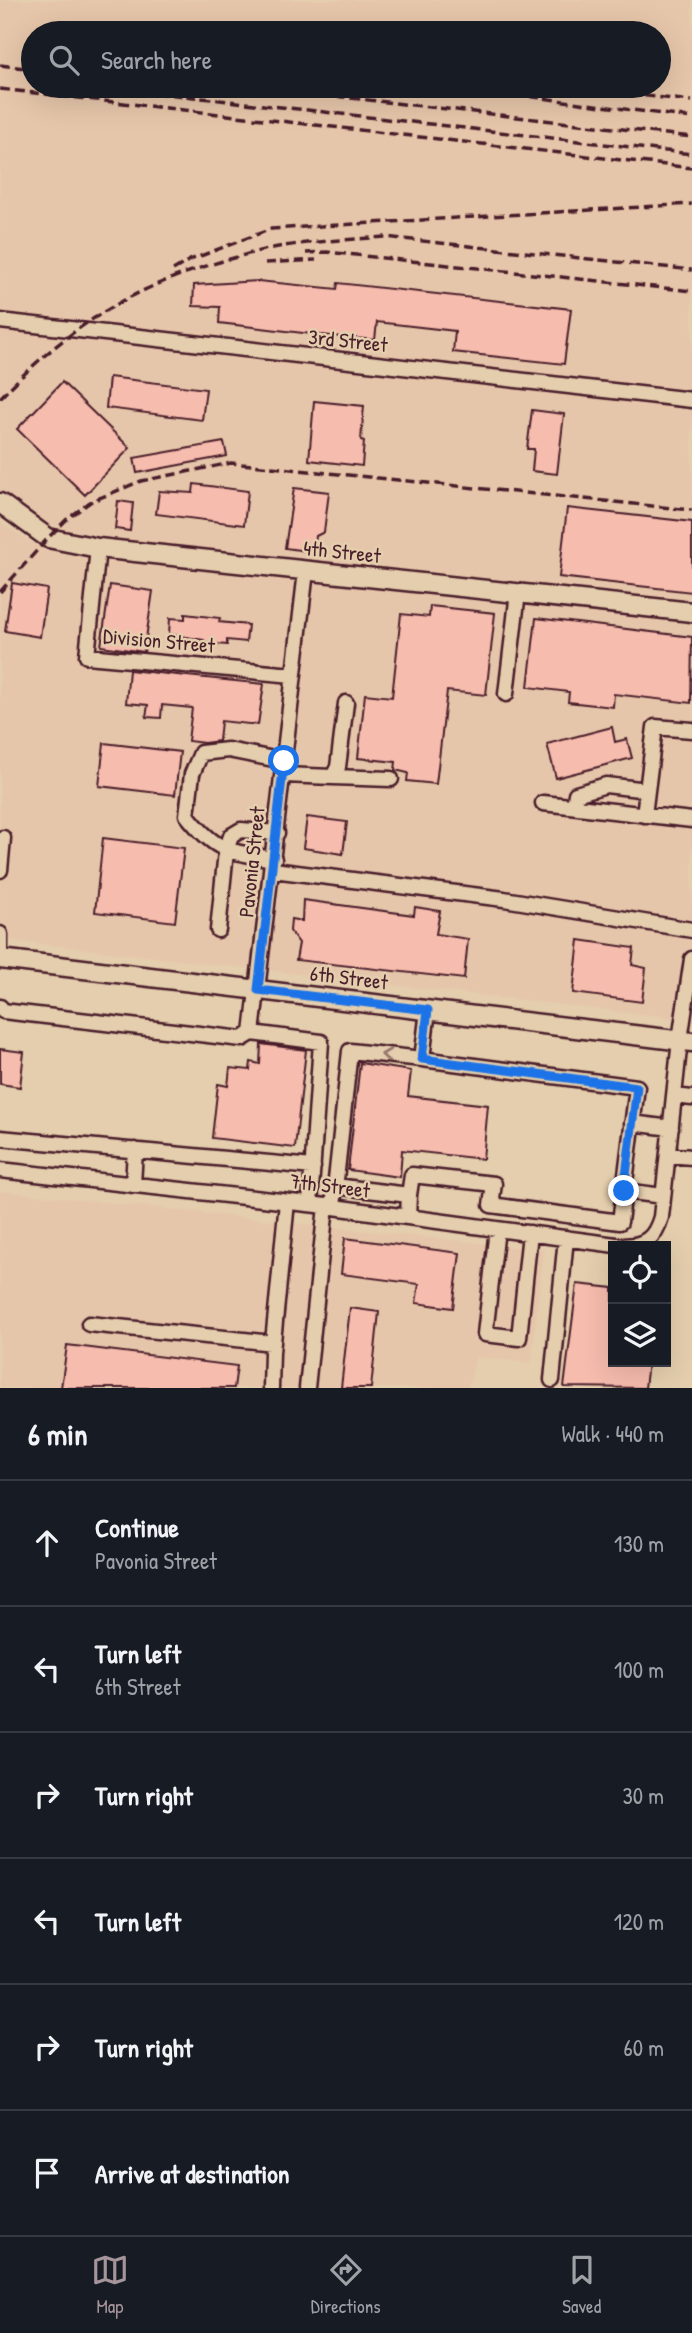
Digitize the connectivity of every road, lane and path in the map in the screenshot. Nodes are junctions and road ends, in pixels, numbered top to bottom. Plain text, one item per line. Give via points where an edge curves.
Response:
1 (0, 321) edge
2 (692, 400) edge
3 (0, 503) edge
4 (98, 548) junction
5 (306, 572) junction
6 (518, 592) junction
7 (692, 612) edge
8 (293, 675) junction
9 (506, 694) dead end
10 (346, 703) dead end
11 (692, 730) edge
12 (283, 768) junction
13 (333, 777) junction
14 (391, 779) dead end
15 (647, 790) junction
16 (543, 803) dead end
17 (574, 806) junction
18 (644, 814) junction
19 (692, 820) edge
20 (277, 832) junction
21 (3, 838) dead end
22 (226, 851) junction
23 (273, 865) junction
24 (0, 870) edge
25 (218, 930) dead end
26 (692, 930) edge
27 (0, 934) edge
28 (0, 952) edge
29 (0, 960) edge
30 (691, 968) edge
31 (258, 990) junction
32 (0, 1007) edge
33 (428, 1010) junction
34 (252, 1033) junction
35 (686, 1041) edge
36 (422, 1059) junction
37 (674, 1096) junction
38 (692, 1098) edge
39 (632, 1123) junction
40 (671, 1128) junction
41 (0, 1138) edge
42 (135, 1150) junction
43 (668, 1155) junction
44 (692, 1157) edge
45 (313, 1167) junction
46 (0, 1170) edge
47 (133, 1185) junction
48 (335, 1186) junction
49 (624, 1191) junction
50 (409, 1195) junction
51 (663, 1196) junction
52 (287, 1202) junction
53 (310, 1204) junction
54 (330, 1206) junction
55 (566, 1216) junction
56 (408, 1217) junction
57 (497, 1229) junction
58 (530, 1234) junction
59 (565, 1238) junction
60 (89, 1324) dead end
61 (273, 1343) junction
62 (552, 1380) dead end
63 (271, 1388) edge
64 (307, 1388) edge

1 - 2 street, 3rd Street
3 - 4 main road, 4th Street via 48,538
4 - 5 main road, 4th Street
4 - 8 street, Division Street via 87,656
5 - 6 main road, 4th Street
5 - 8 street, Pavonia Street
6 - 7 main road, 4th Street
6 - 9 street
8 - 12 street, Pavonia Street
10 - 13 street
11 - 15 street via 655,727
12 - 13 street
12 - 20 street, Pavonia Street
12 - 22 street via 228,750 201,752 192,775 187,815 202,834
13 - 14 street
15 - 17 street via 606,785 576,794
15 - 18 street
16 - 17 street
17 - 18 street
18 - 19 street
20 - 22 street via 241,830 231,836
20 - 23 street, Pavonia Street
21 - 24 street
22 - 23 street
22 - 25 street
23 - 26 street
23 - 31 street, Pavonia Street
27 - 28 street
29 - 31 main road, 6th Street
30 - 35 street
31 - 33 main road, 6th Street
31 - 34 street, Pavonia Street
32 - 34 street via 3,1011 242,1039
33 - 35 main road, 6th Street
33 - 36 street
34 - 45 street via 321,1042
35 - 37 street
36 - 39 street via 637,1087
36 -> 48 street via 350,1051
37 - 38 street
37 - 40 street
39 - 40 street
39 - 49 street
40 - 43 street
41 - 42 street
42 - 45 street
42 - 47 street
43 - 44 street
43 - 51 street
45 - 53 street
46 - 47 street, 7th Street
47 - 52 street, 7th Street
48 - 50 street
48 - 54 street
49 - 51 street
49 - 55 street via 620,1222
50 - 55 street via 412,1174 494,1184 491,1205
50 - 56 street
51 - 59 street, 7th Street via 653,1238 634,1246
52 - 53 street, 7th Street
52 - 61 street
53 - 54 street, 7th Street
54 - 56 street, 7th Street
54 - 64 street
55 - 59 street
56 - 57 street, 7th Street
57 - 58 street, 7th Street
57 - 58 street via 485,1334 519,1338
58 - 59 street, 7th Street
59 - 62 street
60 - 61 street
61 - 63 street

